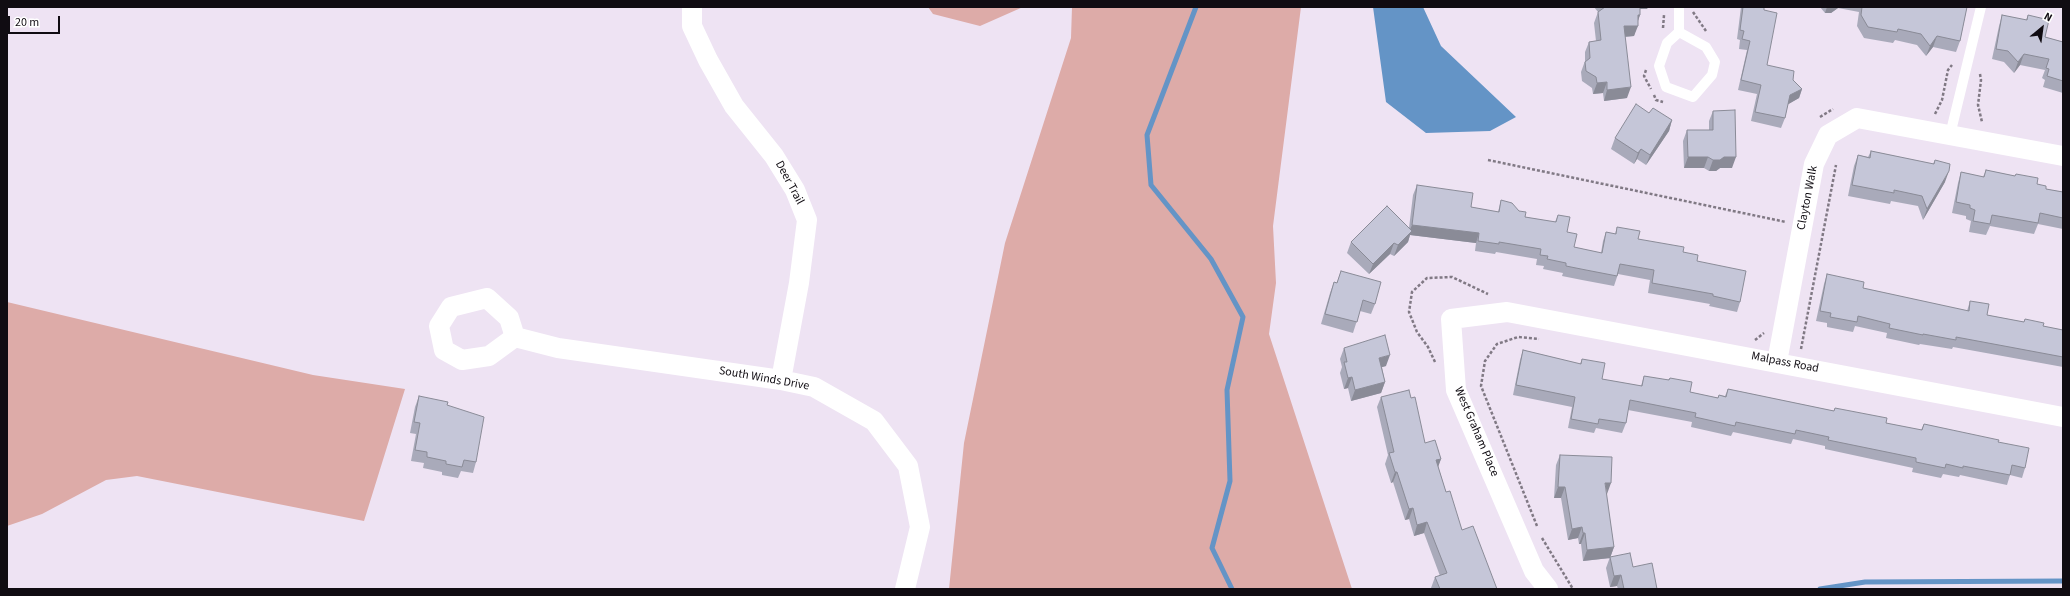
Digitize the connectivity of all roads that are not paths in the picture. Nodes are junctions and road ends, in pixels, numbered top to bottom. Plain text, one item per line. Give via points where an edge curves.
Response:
1 (692, 7) edge
2 (1679, 7) edge
3 (1981, 7) edge
4 (1679, 32) junction
5 (1950, 135) junction
6 (2063, 156) edge
7 (1507, 312) joint
8 (515, 337) dead end
9 (1777, 362) junction
10 (781, 380) junction
11 (2063, 417) edge
12 (905, 589) edge
13 (1548, 589) edge

1 - 10 street, Deer Trail via 692,26 708,60 734,106 774,156 795,190 807,220 799,283
2 - 4 lane
3 - 5 lane
4 - 4 lane via 1706,47 1715,62 1712,75 1693,97 1666,87 1659,66 1667,43
5 - 6 street, Clayton Walk
5 - 9 street, Clayton Walk via 1856,118 1828,135 1814,164
7 - 9 street, Malpass Road
7 - 13 street, West Graham Place via 1452,319 1456,390 1534,571
8 - 10 street, South Winds Drive via 558,348
9 - 11 street, Malpass Road
10 - 12 street, South Winds Drive via 814,387 874,421 908,466 920,527

